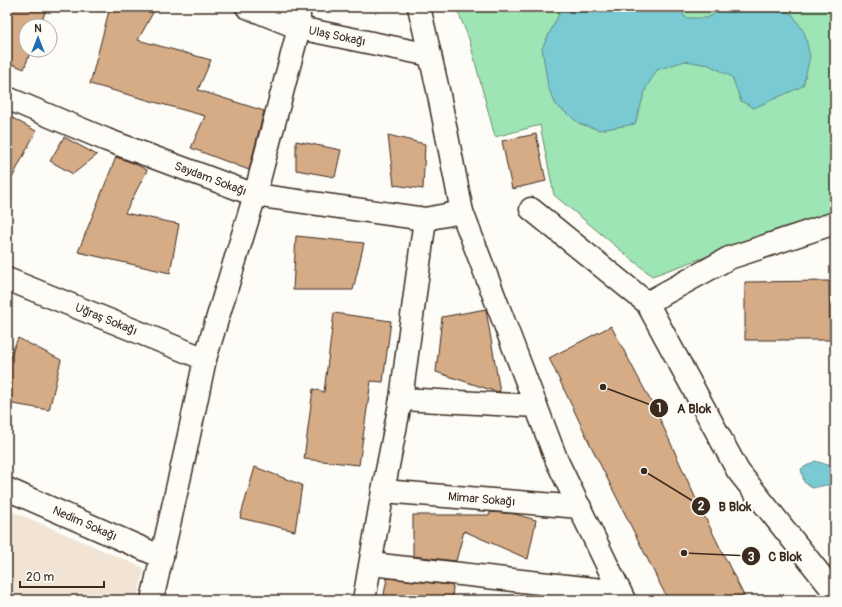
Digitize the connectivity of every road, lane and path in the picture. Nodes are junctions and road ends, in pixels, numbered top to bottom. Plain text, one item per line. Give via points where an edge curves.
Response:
1 (247, 7) edge
2 (419, 7) edge
3 (299, 17) edge
4 (430, 55) junction
5 (7, 98) edge
6 (255, 195) junction
7 (531, 209) dead end
8 (462, 212) junction
9 (425, 219) junction
10 (835, 223) edge
11 (7, 279) edge
12 (647, 303) junction
13 (205, 359) junction
14 (401, 400) junction
15 (536, 406) junction
16 (7, 489) edge
17 (383, 491) junction
18 (580, 507) junction
19 (162, 557) junction
20 (371, 564) junction
21 (835, 593) edge
22 (622, 596) edge
23 (152, 600) edge
24 (364, 600) edge

1 - 3 street, Ulaş Sokağı
2 - 4 street
3 - 4 street, Ulaş Sokağı
3 - 6 street
4 - 8 street
5 - 6 street, Saydam Sokağı via 107,140
6 - 9 street, Saydam Sokağı
6 - 13 street
7 - 12 street
8 - 9 street, Saydam Sokağı
8 - 15 street
9 - 14 street
10 - 12 street via 729,258
11 - 13 street, Uğraş Sokağı
12 - 21 street via 738,471
13 - 19 street
14 - 15 street
14 - 17 street
15 - 18 street via 557,461
16 - 19 street, Nedim Sokağı
17 - 18 street, Mimar Sokağı
17 - 20 street
18 - 22 street
19 - 23 street
20 - 22 street
20 - 24 street

